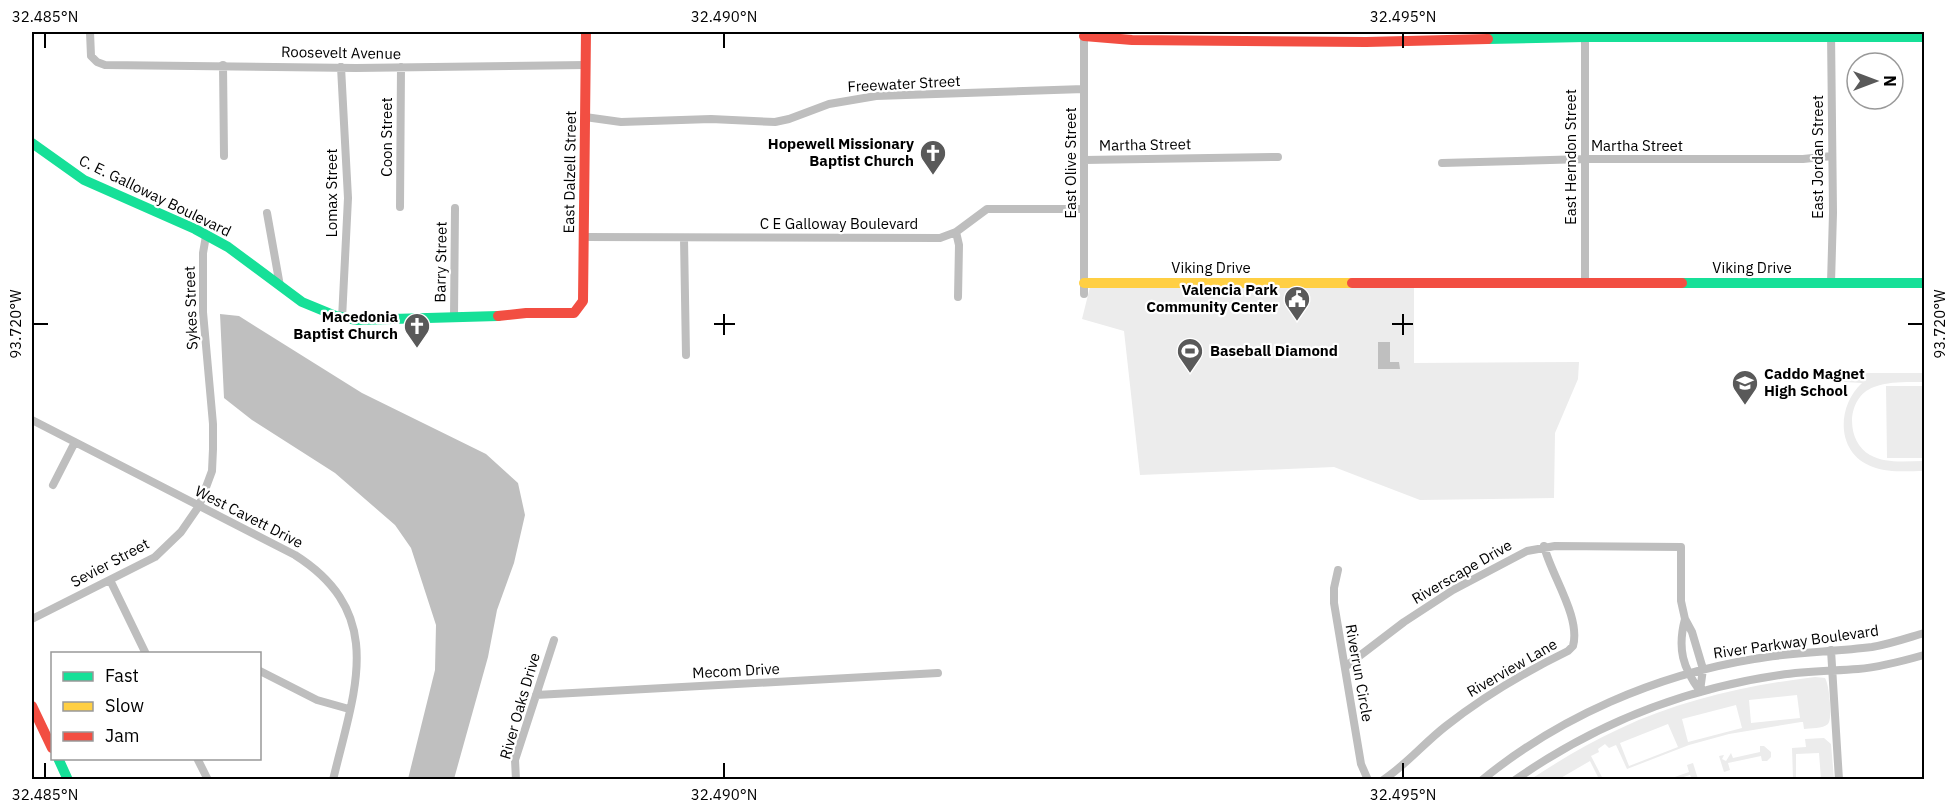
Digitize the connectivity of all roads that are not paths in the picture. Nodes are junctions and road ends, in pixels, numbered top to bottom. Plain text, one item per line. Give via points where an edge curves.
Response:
1 (90, 32) edge
2 (586, 32) edge
3 (1084, 34) edge
4 (1585, 34) edge
5 (1831, 35) edge
6 (1213, 36) edge
7 (1924, 37) edge
8 (223, 65) junction
9 (586, 65) junction
10 (341, 67) junction
11 (401, 67) junction
12 (1084, 89) junction
13 (585, 117) junction
14 (32, 143) edge
15 (224, 156) dead end
16 (1832, 156) junction
17 (1278, 157) dead end
18 (1585, 159) junction
19 (1084, 160) junction
20 (1442, 162) dead end
21 (400, 207) dead end
22 (455, 208) dead end
23 (1084, 209) junction
24 (267, 213) dead end
25 (956, 232) junction
26 (206, 236) junction
27 (584, 237) junction
28 (684, 238) junction
29 (1582, 283) junction
30 (1830, 283) junction
31 (1924, 283) edge
32 (280, 288) junction
33 (1084, 289) joint
34 (958, 297) dead end
35 (576, 312) joint
36 (454, 316) junction
37 (342, 319) junction
38 (686, 355) dead end
39 (209, 379) joint
40 (32, 420) edge
41 (75, 442) junction
42 (53, 485) dead end
43 (199, 506) junction
44 (1544, 546) junction
45 (1338, 570) dead end
46 (110, 580) junction
47 (32, 619) edge
48 (1685, 620) junction
49 (1924, 633) edge
50 (554, 640) dead end
51 (1832, 650) junction
52 (145, 652) edge
53 (1924, 655) edge
54 (1345, 667) junction
55 (1703, 669) junction
56 (1833, 670) junction
57 (261, 672) edge
58 (938, 674) dead end
59 (1687, 674) junction
60 (1700, 692) junction
61 (536, 695) junction
62 (32, 706) edge
63 (349, 709) junction
64 (51, 746) edge
65 (58, 760) edge
66 (198, 760) edge
67 (68, 780) edge
68 (208, 780) edge
69 (333, 780) edge
70 (516, 780) edge
71 (1368, 780) edge
72 (1383, 780) edge
73 (1482, 780) edge
74 (1515, 780) edge
75 (1839, 780) edge

1 - 8 street, Roosevelt Avenue via 91,56 105,65
2 - 9 street, East Dalzell Street
3 - 6 street via 1132,40
3 - 12 street, East Olive Street
4 - 5 street
4 - 6 street via 1366,42
4 - 18 street, East Herndon Street
5 - 7 street
5 - 16 street, East Jordan Street
8 - 10 street, Roosevelt Avenue
8 - 15 street
9 - 11 street, Roosevelt Avenue
9 - 13 street, East Dalzell Street
10 - 11 street, Roosevelt Avenue
10 - 37 street, Lomax Street via 348,198
11 - 21 street, Coon Street
12 - 13 street, Freewater Street via 876,96 829,104 775,122 621,122
12 - 19 street, East Olive Street
13 - 27 street, East Dalzell Street
14 - 26 street, C. E. Galloway Boulevard via 84,180
16 - 18 street, Martha Street
16 - 30 street, East Jordan Street
17 - 19 street, Martha Street
18 - 20 street, Martha Street
18 - 29 street, East Herndon Street
19 - 23 street, East Olive Street
22 - 36 street, Barry Street
23 - 25 street, C E Galloway Boulevard via 987,209
23 - 33 street, East Olive Street
24 - 32 street
25 - 28 street, C E Galloway Boulevard via 940,237
25 - 34 street
26 - 32 street, C. E. Galloway Boulevard via 244,258
26 - 39 street, Sykes Street via 203,312
27 - 28 street, C E Galloway Boulevard
27 - 35 street, East Dalzell Street via 584,301
28 - 38 street
29 - 30 street, Viking Drive
29 - 33 street, Viking Drive
30 - 31 street, Viking Drive
32 - 37 street, C. E. Galloway Boulevard via 316,310
35 - 36 street, C. E. Galloway Boulevard
36 - 37 street, C. E. Galloway Boulevard
39 - 43 street, Sevier Street via 213,462
40 - 41 street, West Cavett Drive
41 - 42 street
41 - 43 street, West Cavett Drive
43 - 46 street, Sevier Street via 182,532 155,557
43 - 63 street, West Cavett Drive via 311,566 339,594 357,641 356,677
44 - 48 street, Riverscape Drive via 1681,547
44 - 54 street, Riverscape Drive via 1519,554 1453,590
44 - 72 street, Riverview Lane via 1568,606 1573,646 1477,704
45 - 54 street, Riverrun Circle via 1333,596
46 - 47 street, Sevier Street
46 - 52 street
48 - 55 street, Riverscape Drive
48 - 59 street, Riverscape Drive via 1682,651
49 - 51 street, River Parkway Boulevard via 1873,647
50 - 61 street, River Oaks Drive
51 - 55 street, River Parkway Boulevard via 1755,658
51 - 56 street
53 - 56 street, River Parkway Boulevard via 1882,666
54 - 71 street, Riverrun Circle via 1361,764
55 - 59 street, River Parkway Boulevard
55 - 60 street, Riverscape Drive
56 - 60 street, River Parkway Boulevard via 1780,675
56 - 75 street
57 - 63 street via 317,700
58 - 61 street, Mecom Drive
59 - 60 street, Riverscape Drive
59 - 73 street, River Parkway Boulevard via 1573,720
60 - 74 street, River Parkway Boulevard via 1647,708 1596,731
61 - 70 street, River Oaks Drive via 515,760
62 - 64 street
63 - 69 street, West Cavett Drive
65 - 67 street
66 - 68 street

